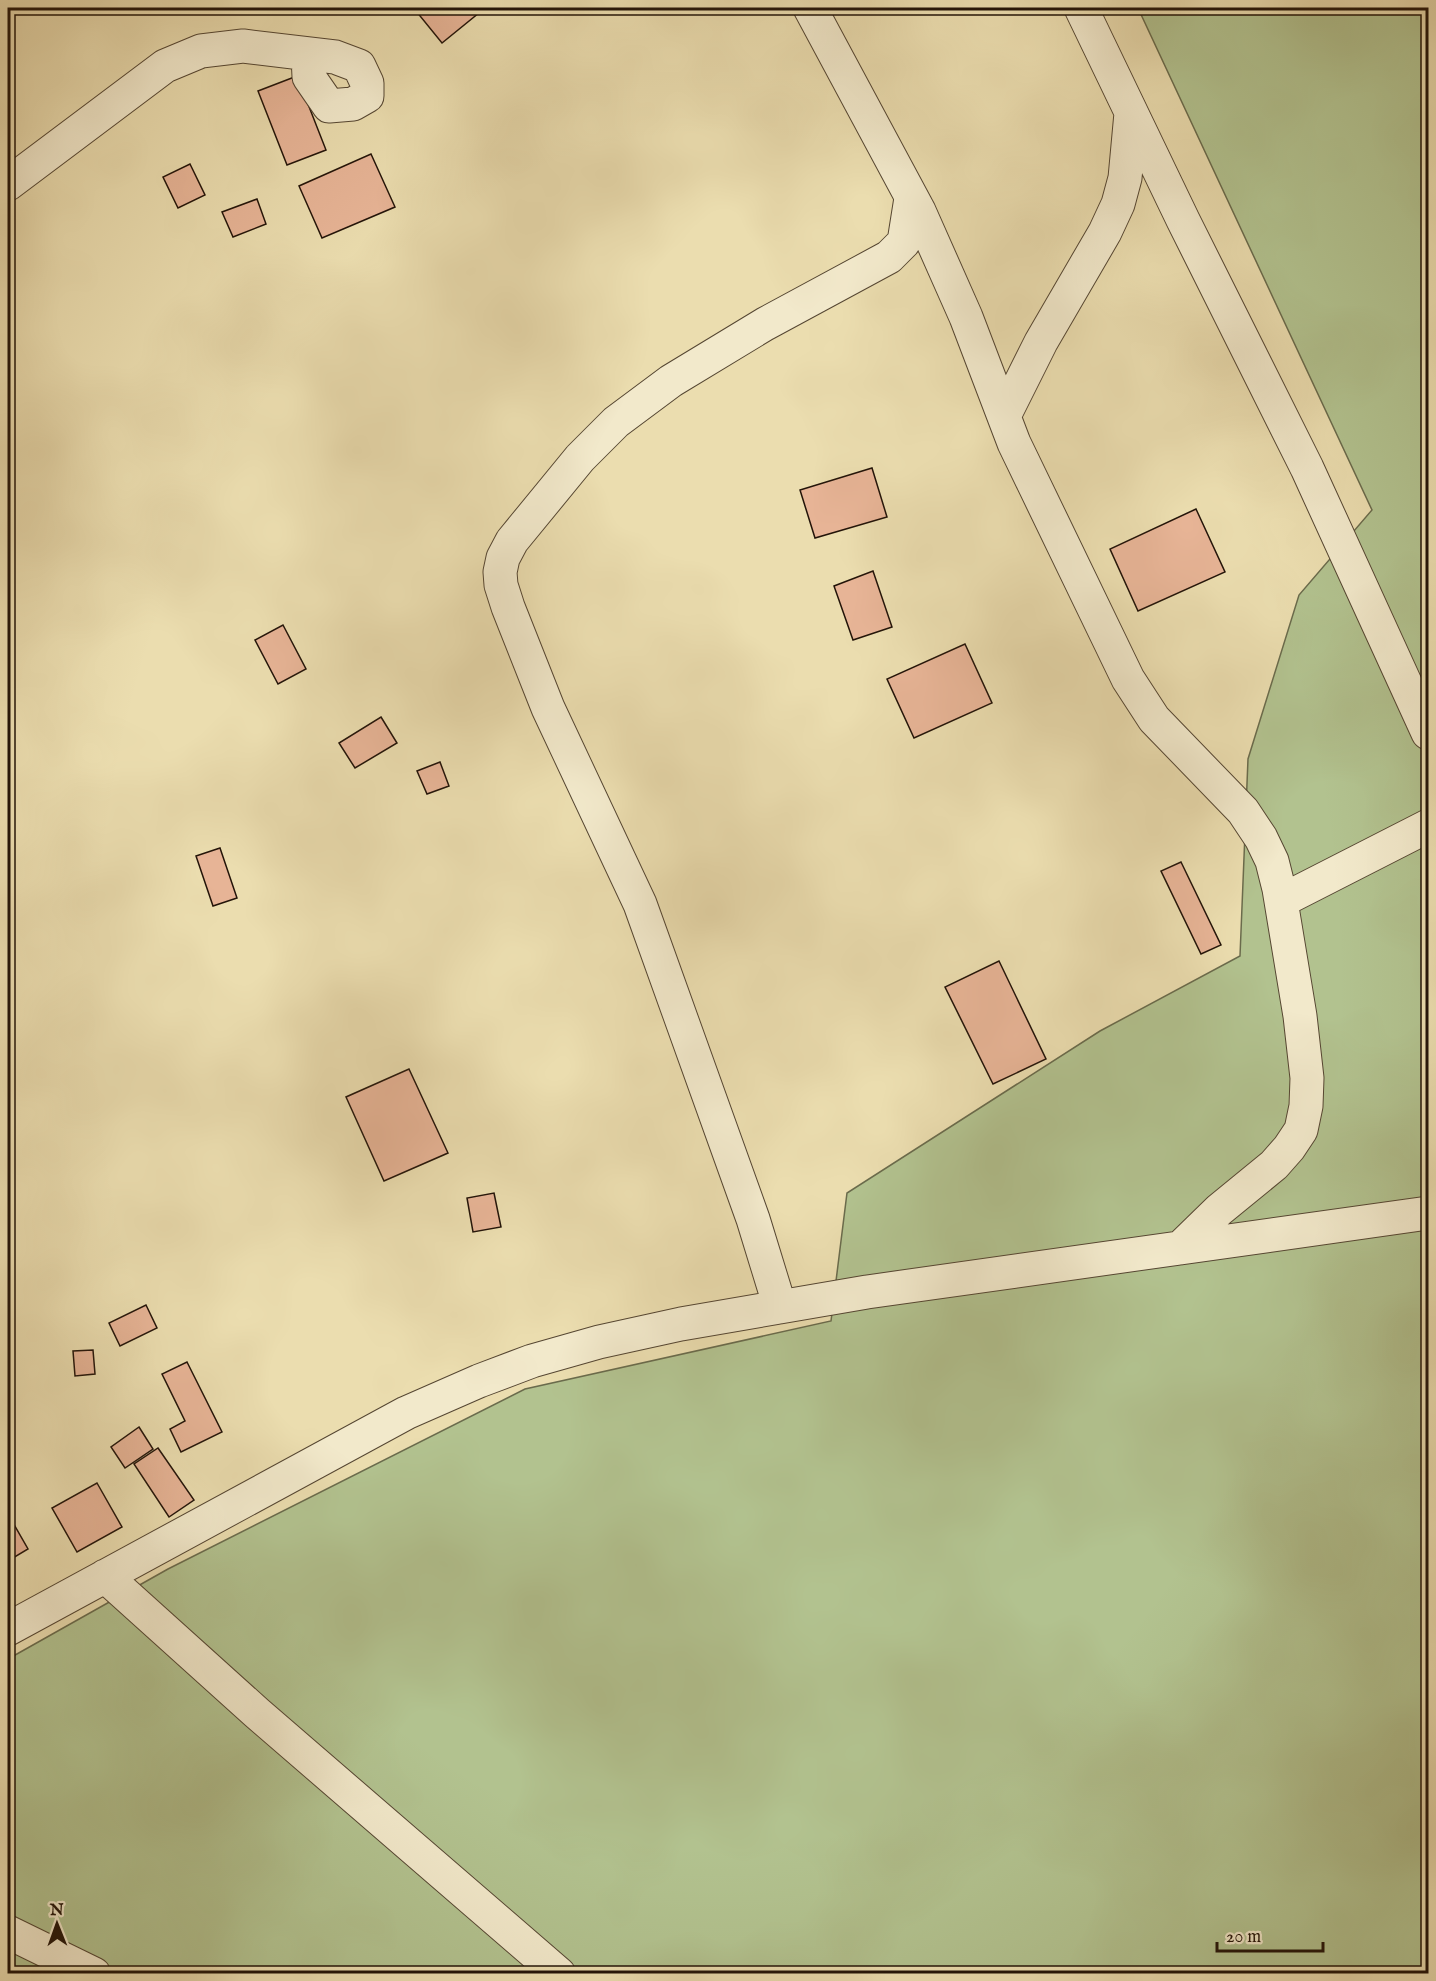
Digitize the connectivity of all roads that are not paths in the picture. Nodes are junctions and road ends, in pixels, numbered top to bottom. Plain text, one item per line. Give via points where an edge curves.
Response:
1 (810, 8) edge
2 (1081, 8) edge
3 (308, 56) dead end
4 (1131, 112) junction
5 (8, 184) edge
6 (911, 198) junction
7 (1004, 416) junction
8 (1428, 733) edge
9 (1428, 826) edge
10 (1281, 901) junction
11 (1428, 1213) edge
12 (1180, 1248) junction
13 (780, 1307) junction
14 (105, 1576) junction
15 (8, 1629) edge
16 (8, 1932) edge
17 (94, 1974) edge
18 (559, 1974) edge

1 - 6 street
2 - 4 street
3 - 5 street via 243,46 201,51 165,66
4 - 7 street via 1125,178 1118,204
4 - 8 street via 1307,468
6 - 7 street via 966,317
6 - 13 street via 904,242 889,257 765,324 680,376 616,422 580,458 512,542 500,572 508,607 548,708 640,904 753,1219
7 - 10 street via 1128,679 1154,719 1249,820 1272,861
9 - 10 street
10 - 12 street via 1307,1078 1300,1130 1274,1165
11 - 12 street
12 - 13 street
13 - 14 street via 599,1342 479,1381 406,1413
14 - 15 street
14 - 18 street
16 - 17 street

